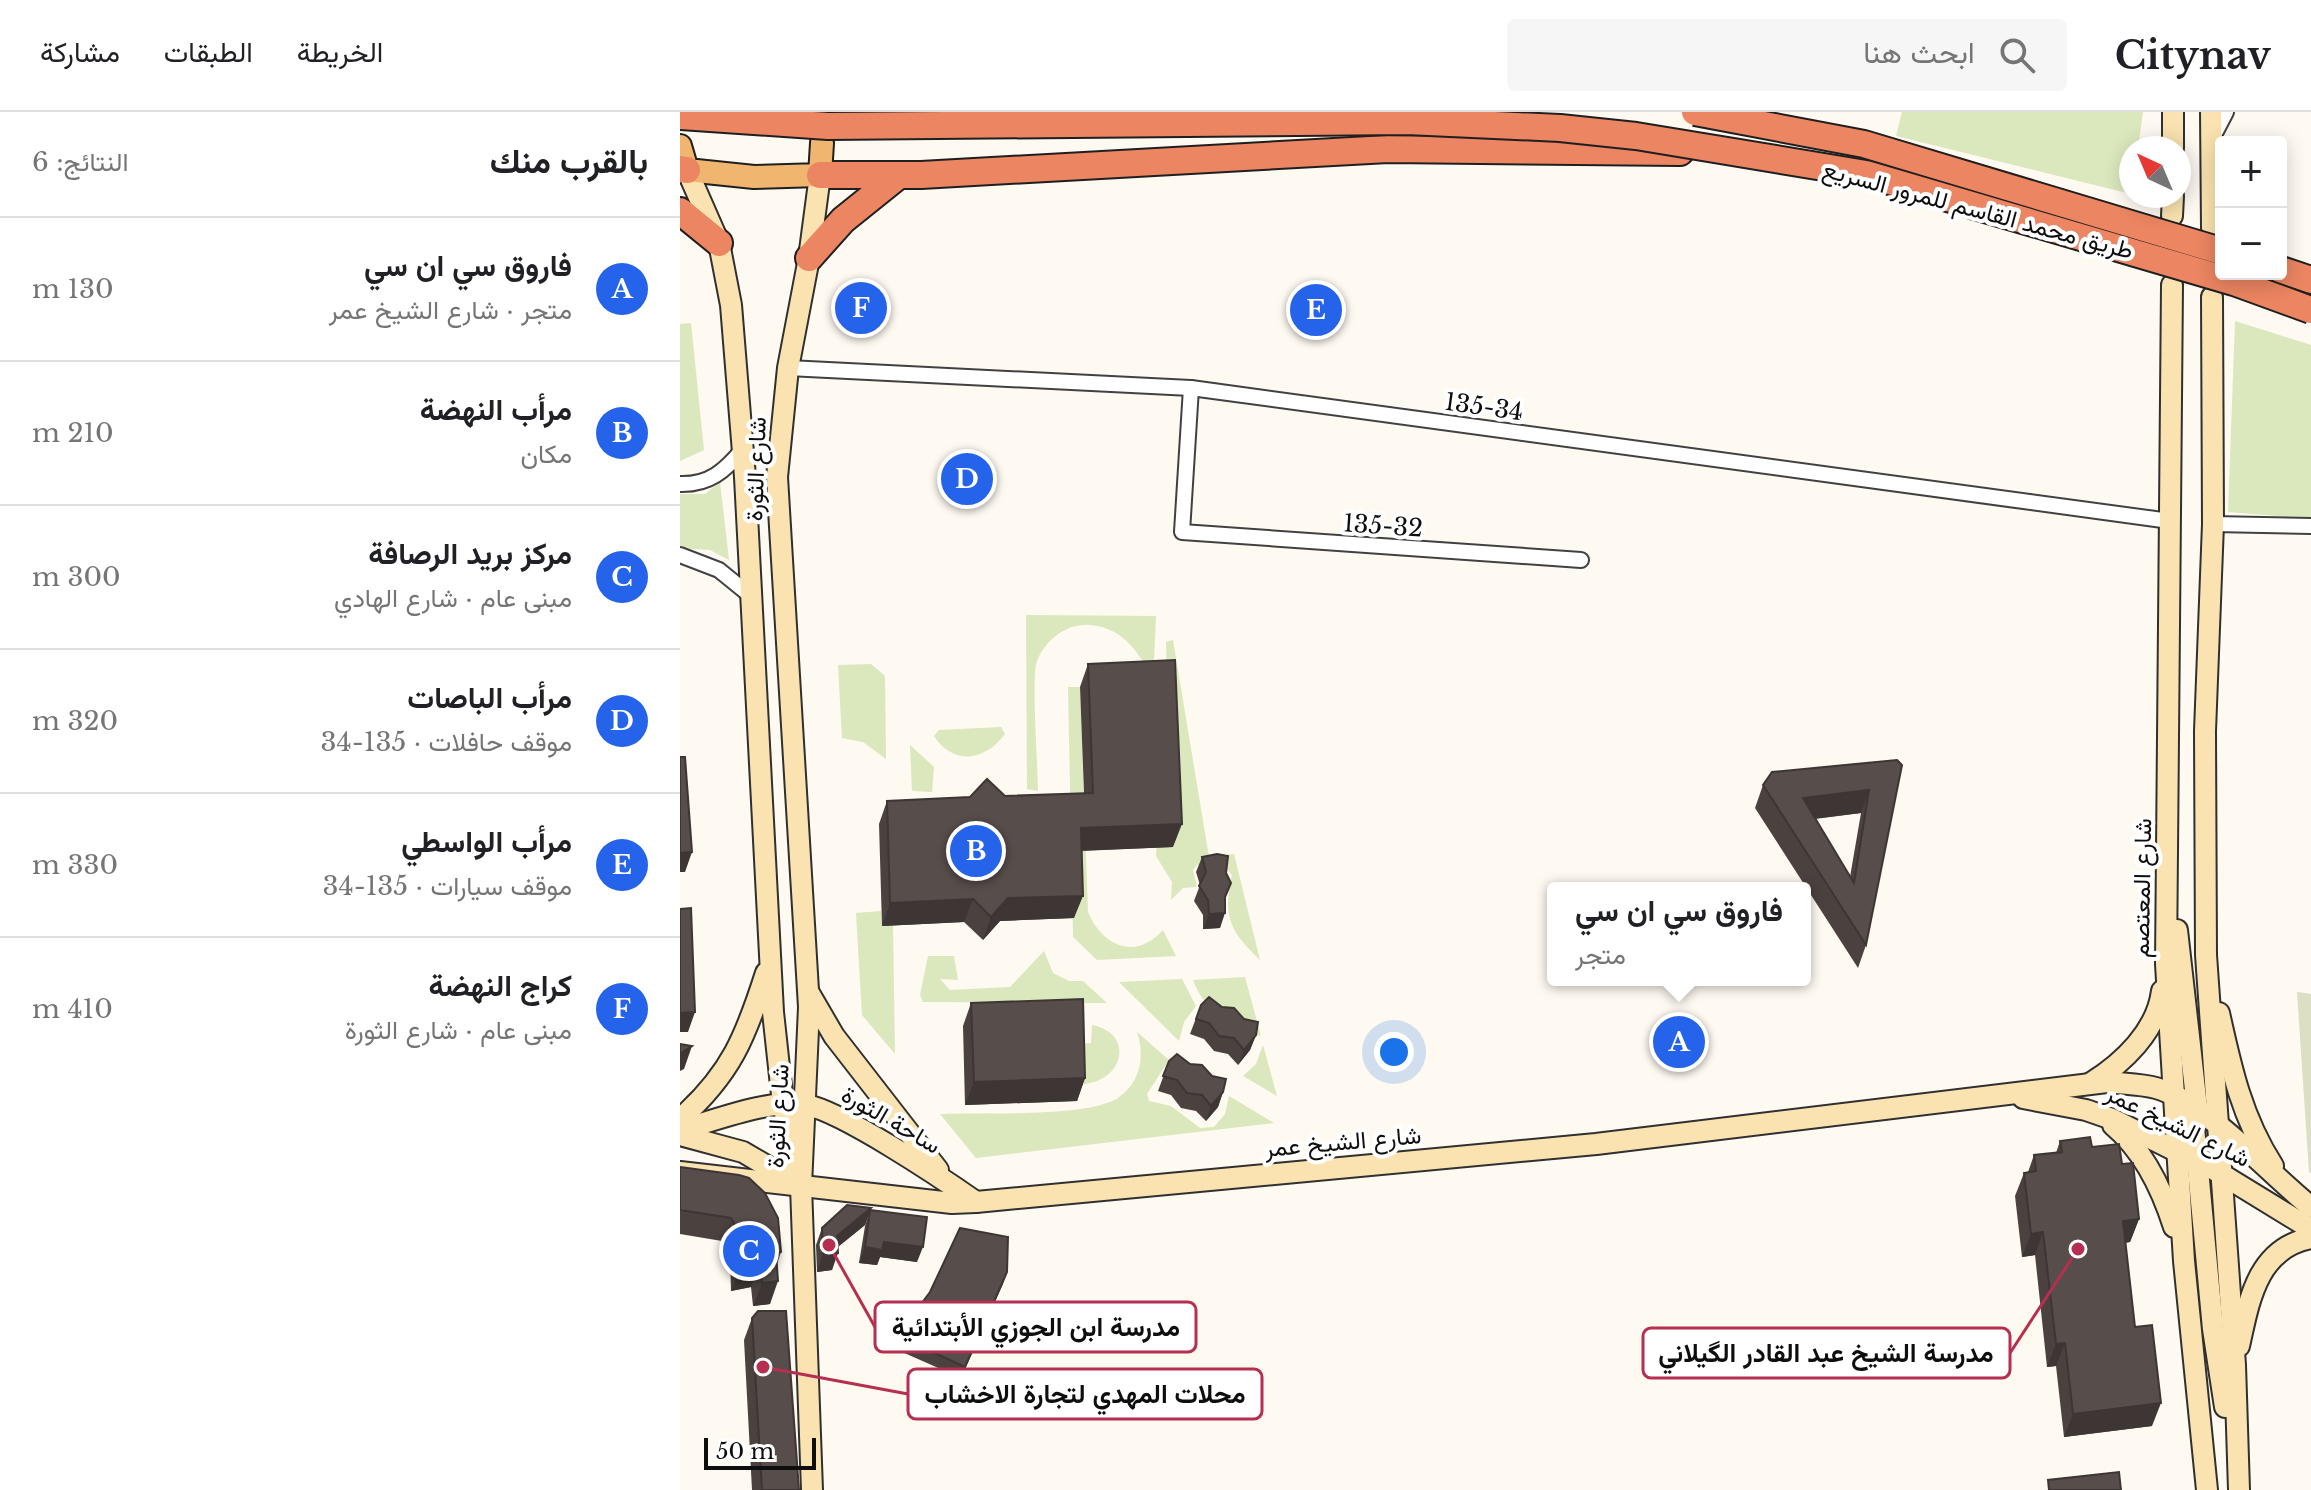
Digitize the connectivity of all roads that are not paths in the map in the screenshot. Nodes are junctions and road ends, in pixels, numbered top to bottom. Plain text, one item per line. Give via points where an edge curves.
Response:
1 (1705, 112) edge
2 (2211, 112) edge
3 (2226, 112) edge
4 (2172, 114) edge
5 (680, 116) edge
6 (2173, 136) edge
7 (2212, 141) junction
8 (822, 143) dead end
9 (1760, 155) junction
10 (682, 162) edge
11 (820, 175) junction
12 (899, 175) junction
13 (680, 211) edge
14 (2215, 215) edge
15 (2215, 240) edge
16 (719, 243) junction
17 (809, 258) junction
18 (2287, 272) edge
19 (2311, 280) edge
20 (2172, 285) dead end
21 (2212, 297) dead end
22 (2311, 310) edge
23 (788, 368) junction
24 (1191, 388) junction
25 (743, 449) junction
26 (680, 484) edge
27 (2170, 521) junction
28 (2213, 524) junction
29 (2311, 526) edge
30 (680, 555) edge
31 (1581, 560) dead end
32 (751, 596) junction
33 (2168, 862) junction
34 (2206, 955) junction
35 (770, 962) junction
36 (2166, 964) junction
37 (808, 993) junction
38 (2090, 1084) junction
39 (2173, 1094) junction
40 (2011, 1096) junction
41 (783, 1104) junction
42 (806, 1104) junction
43 (2107, 1117) junction
44 (680, 1119) edge
45 (2197, 1123) junction
46 (680, 1132) edge
47 (2177, 1152) junction
48 (2198, 1162) junction
49 (680, 1172) edge
50 (2220, 1172) junction
51 (949, 1183) junction
52 (801, 1186) junction
53 (2292, 1192) junction
54 (976, 1202) junction
55 (2311, 1207) edge
56 (2311, 1229) edge
57 (2311, 1238) edge
58 (2184, 1261) junction
59 (2235, 1365) junction
60 (812, 1490) edge
61 (2207, 1490) edge
62 (2238, 1490) edge

1 - 15 highway, طريق محمد القاسم للمرور السريع, bridge via 1864,144
2 - 7 main road
3 - 7 street
4 - 6 main road
5 - 9 highway, طريق محمد القاسم للمرور السريع, bridge via 828,126 1407,121 1598,131
7 - 14 main road
8 - 11 main road, شارع الثورة
9 - 12 highway, bridge via 1283,152
9 - 22 highway, طريق محمد القاسم للمرور السريع, bridge via 1866,174 2234,282
10 - 11 main road via 754,177
10 - 16 main road, شارع الثورة
11 - 12 highway
11 - 17 main road, شارع الثورة
12 - 17 highway via 843,220
13 - 16 highway
16 - 25 main road, شارع الثورة via 731,305
17 - 23 main road, شارع الثورة
18 - 19 highway
20 - 27 main road, شارع المعتصم
21 - 28 main road
23 - 24 street, 135-34
23 - 37 main road, شارع الثورة via 777,477
24 - 27 street, 135-34
24 - 31 street, 135-32 via 1182,532
25 - 26 street via 712,478
25 - 32 main road, شارع الثورة
27 - 33 main road, شارع المعتصم
28 - 29 street
28 - 34 main road via 2205,731
30 - 32 street via 719,570
32 - 35 main road, شارع الثورة
33 - 36 main road, شارع المعتصم
33 - 45 main road
34 - 45 main road
34 - 53 main road via 2235,1086 2260,1145
35 - 41 main road, شارع الثورة
35 - 44 main road via 745,1039 713,1085
36 - 38 main road via 2152,1023 2126,1056
36 - 39 main road, شارع المعتصم
37 - 42 main road, شارع الثورة
37 - 51 main road via 834,1036
38 - 39 main road, شارع الشيخ عمر via 2154,1087
38 - 40 main road, شارع الشيخ عمر
39 - 45 main road, شارع الشيخ عمر
40 - 43 main road, شارع الشيخ عمر
40 - 54 main road, شارع الشيخ عمر via 1596,1144
41 - 42 main road, ساحة الثورة
41 - 46 main road, ساحة الثورة
41 - 52 main road, شارع الثورة
42 - 51 main road, ساحة الثورة
42 - 52 main road, شارع الثورة
43 - 45 main road
43 - 47 main road, شارع الشيخ عمر
43 - 58 main road via 2158,1183
45 - 47 main road
45 - 48 main road
45 - 50 main road
45 - 53 main road, شارع الشيخ عمر
46 - 52 main road via 743,1152
47 - 48 main road, شارع الشيخ عمر
47 - 58 main road
48 - 50 main road, شارع الشيخ عمر
48 - 62 main road via 2213,1329
49 - 52 main road, شارع الشيخ عمر
50 - 56 main road, شارع الشيخ عمر
50 - 59 main road
51 - 54 main road, ساحة الثورة
52 - 54 main road, شارع الشيخ عمر
52 - 60 main road
53 - 55 main road, شارع الشيخ عمر
57 - 59 main road via 2279,1251 2265,1266 2252,1290
58 - 61 main road
59 - 62 main road

